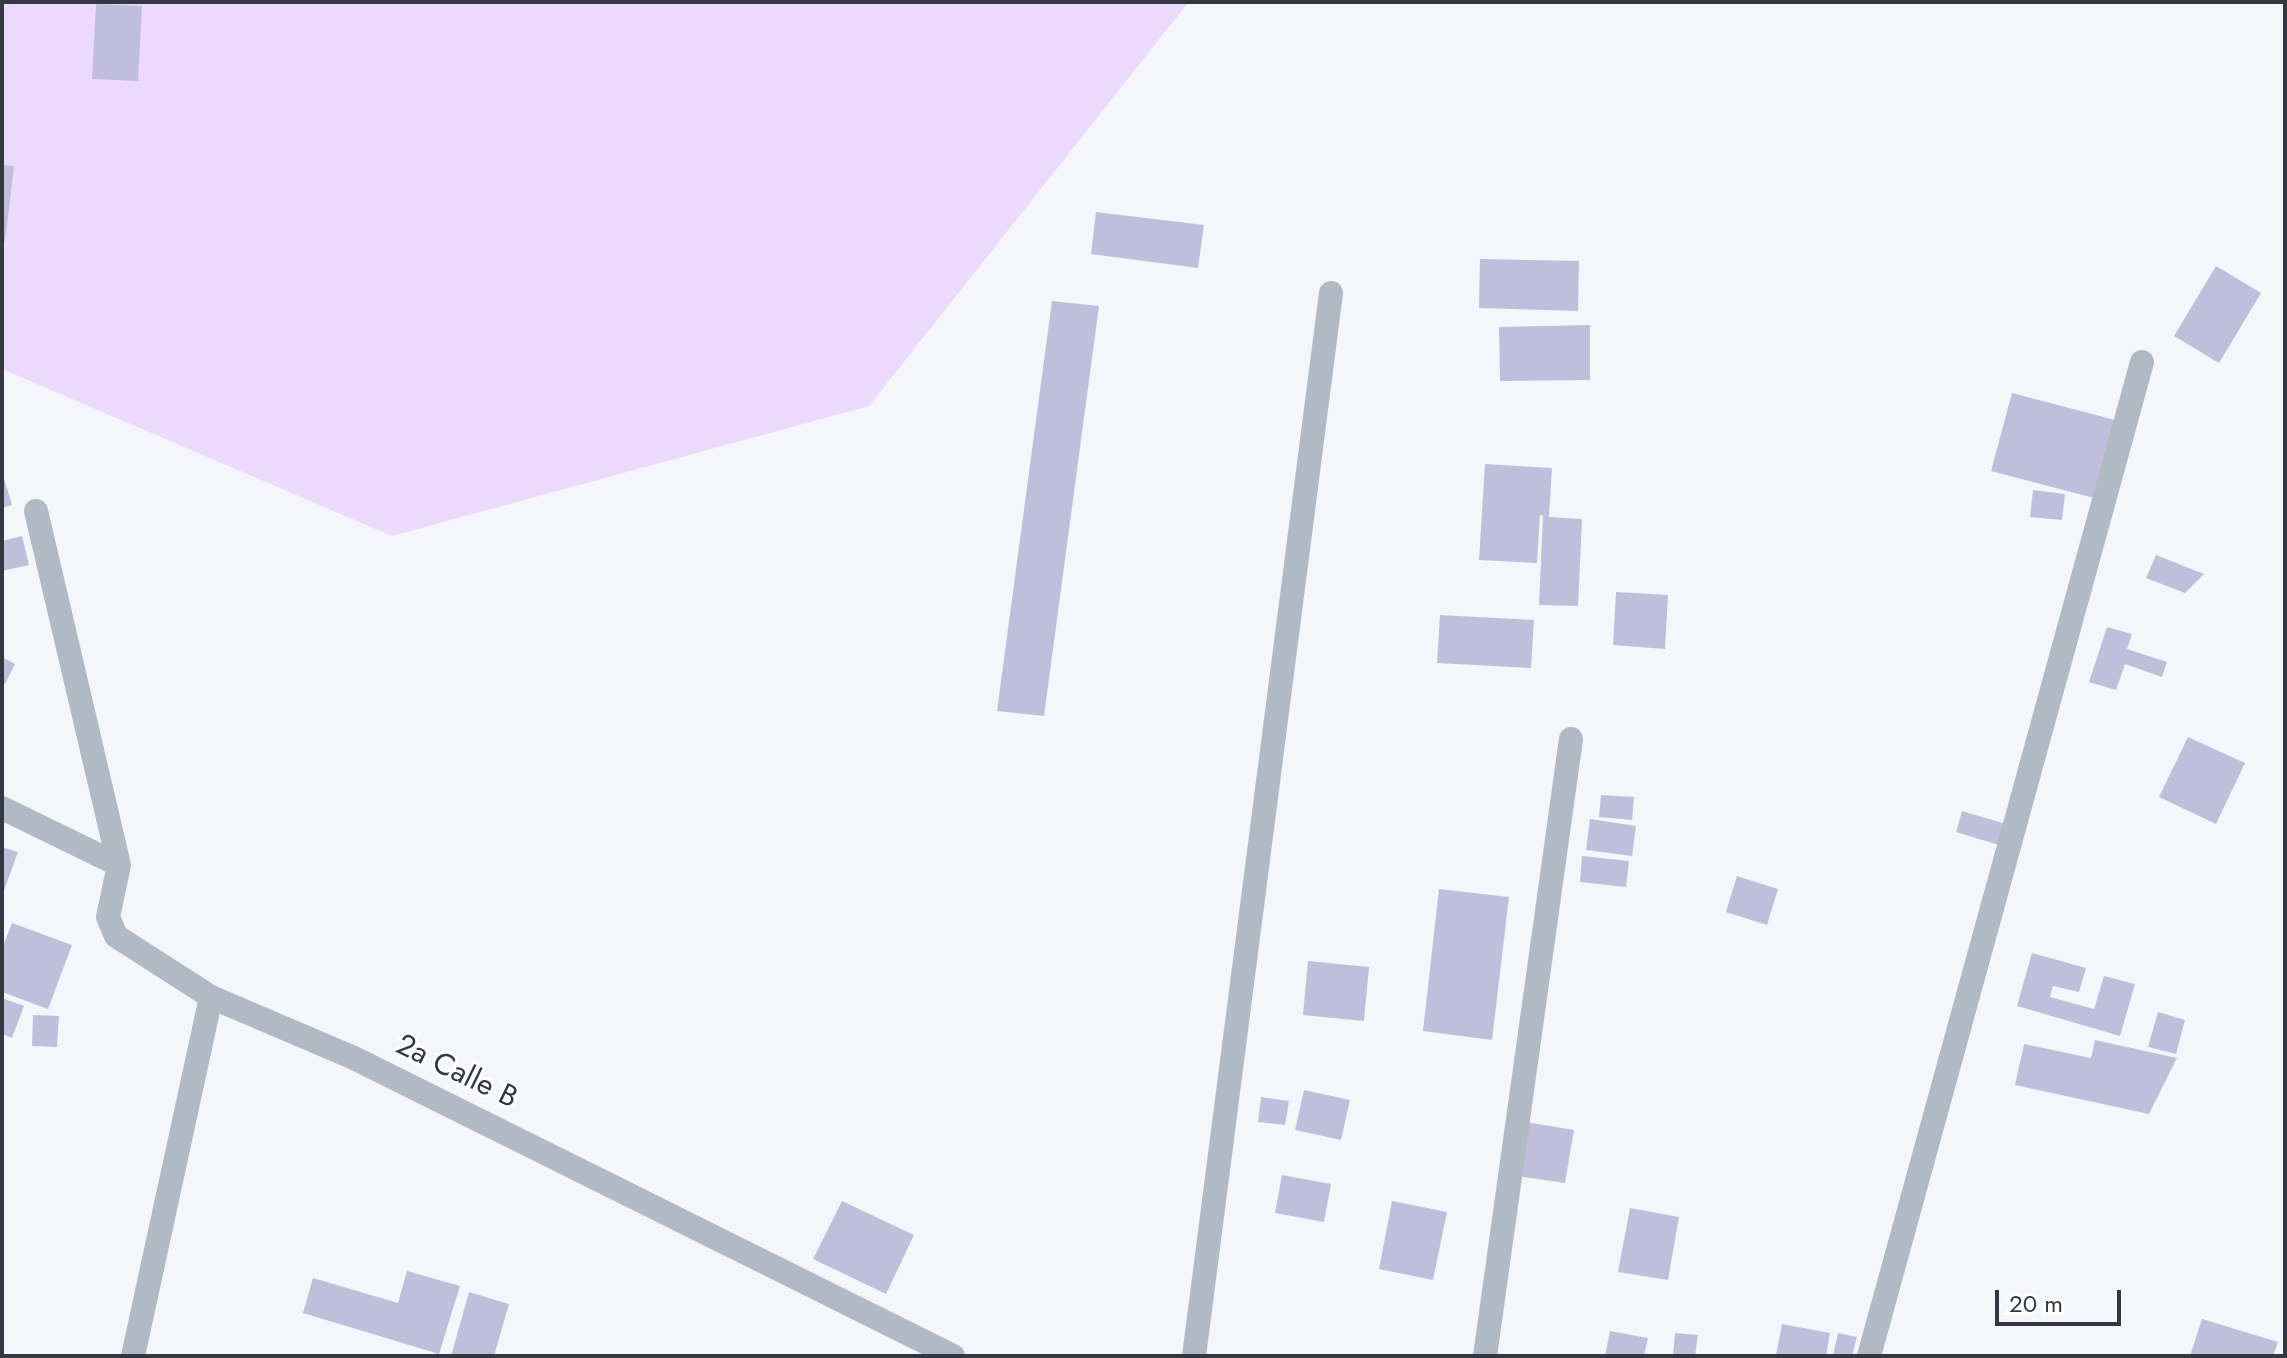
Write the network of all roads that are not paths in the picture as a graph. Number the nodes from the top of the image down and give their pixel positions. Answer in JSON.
{"nodes":[{"id":1,"x":1331,"y":293,"type":"dead end"},
{"id":2,"x":2142,"y":362,"type":"dead end"},
{"id":3,"x":36,"y":511,"type":"dead end"},
{"id":4,"x":1571,"y":739,"type":"dead end"},
{"id":5,"x":2,"y":808,"type":"edge"},
{"id":6,"x":119,"y":865,"type":"junction"},
{"id":7,"x":211,"y":997,"type":"junction"},
{"id":8,"x":133,"y":1356,"type":"edge"},
{"id":9,"x":953,"y":1356,"type":"edge"},
{"id":10,"x":1194,"y":1356,"type":"edge"},
{"id":11,"x":1485,"y":1356,"type":"edge"},
{"id":12,"x":1869,"y":1356,"type":"edge"}],
"edges":[{"from":1,"to":10,"type":"street"},
{"from":2,"to":12,"type":"street"},
{"from":3,"to":6,"type":"street"},
{"from":4,"to":11,"type":"street"},
{"from":5,"to":6,"type":"street"},
{"from":6,"to":7,"type":"street","name":"2a Calle B"},
{"from":7,"to":8,"type":"street"},
{"from":7,"to":9,"type":"street","name":"2a Calle B"}]}
